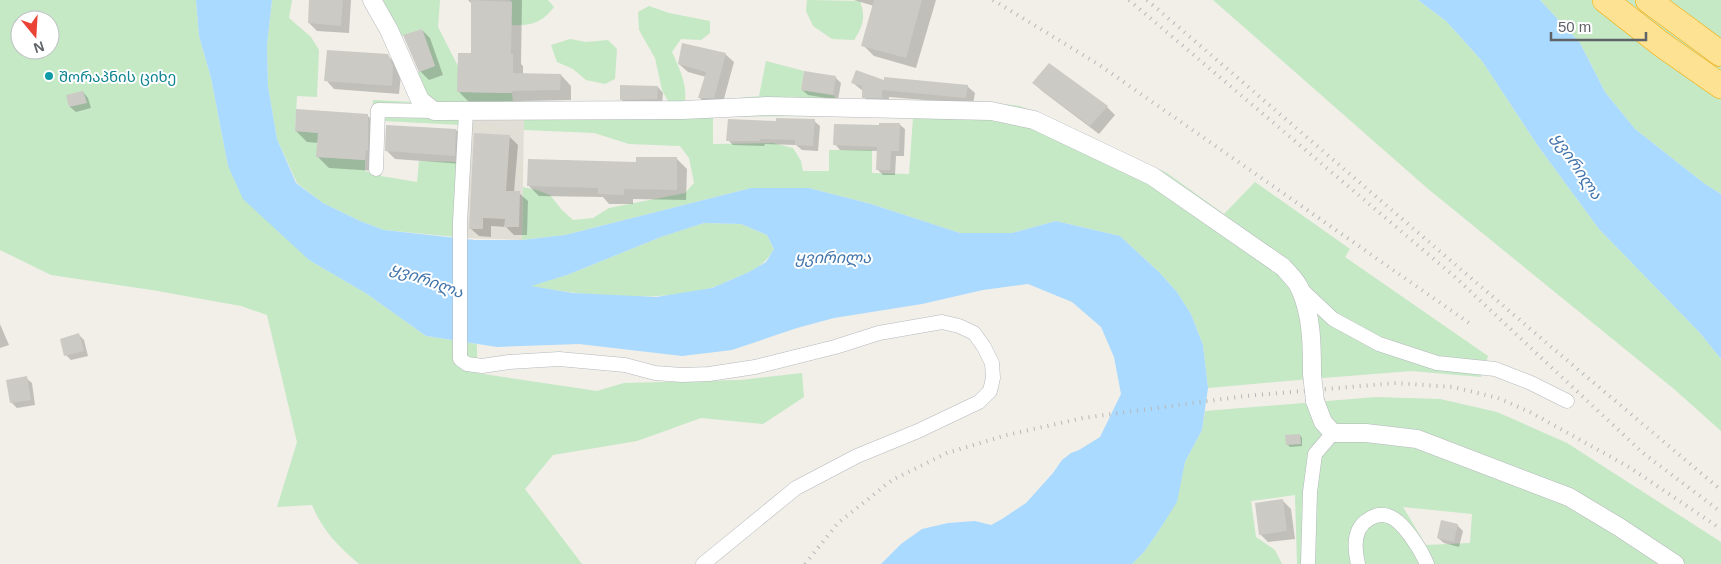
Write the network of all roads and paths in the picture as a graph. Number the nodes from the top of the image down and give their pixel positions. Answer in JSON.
{"nodes":[{"id":1,"x":372,"y":0,"type":"edge"},
{"id":2,"x":1605,"y":0,"type":"edge"},
{"id":3,"x":1648,"y":0,"type":"edge"},
{"id":4,"x":1721,"y":54,"type":"edge"},
{"id":5,"x":1721,"y":86,"type":"edge"},
{"id":6,"x":434,"y":111,"type":"junction"},
{"id":7,"x":466,"y":112,"type":"junction"},
{"id":8,"x":376,"y":169,"type":"dead end"},
{"id":9,"x":1300,"y":288,"type":"junction"},
{"id":10,"x":1567,"y":401,"type":"dead end"},
{"id":11,"x":1333,"y":433,"type":"junction"},
{"id":12,"x":703,"y":564,"type":"edge"},
{"id":13,"x":1308,"y":564,"type":"edge"},
{"id":14,"x":1358,"y":564,"type":"edge"},
{"id":15,"x":1427,"y":564,"type":"edge"},
{"id":16,"x":1675,"y":564,"type":"edge"}],
"edges":[{"from":1,"to":6,"type":"street"},
{"from":2,"to":5,"type":"highway"},
{"from":3,"to":4,"type":"highway"},
{"from":6,"to":7,"type":"street"},
{"from":6,"to":8,"type":"street"},
{"from":7,"to":9,"type":"street"},
{"from":7,"to":12,"type":"street"},
{"from":9,"to":10,"type":"street"},
{"from":9,"to":11,"type":"street","bridge":true},
{"from":11,"to":13,"type":"street"},
{"from":11,"to":16,"type":"street"},
{"from":14,"to":15,"type":"street"}]}
